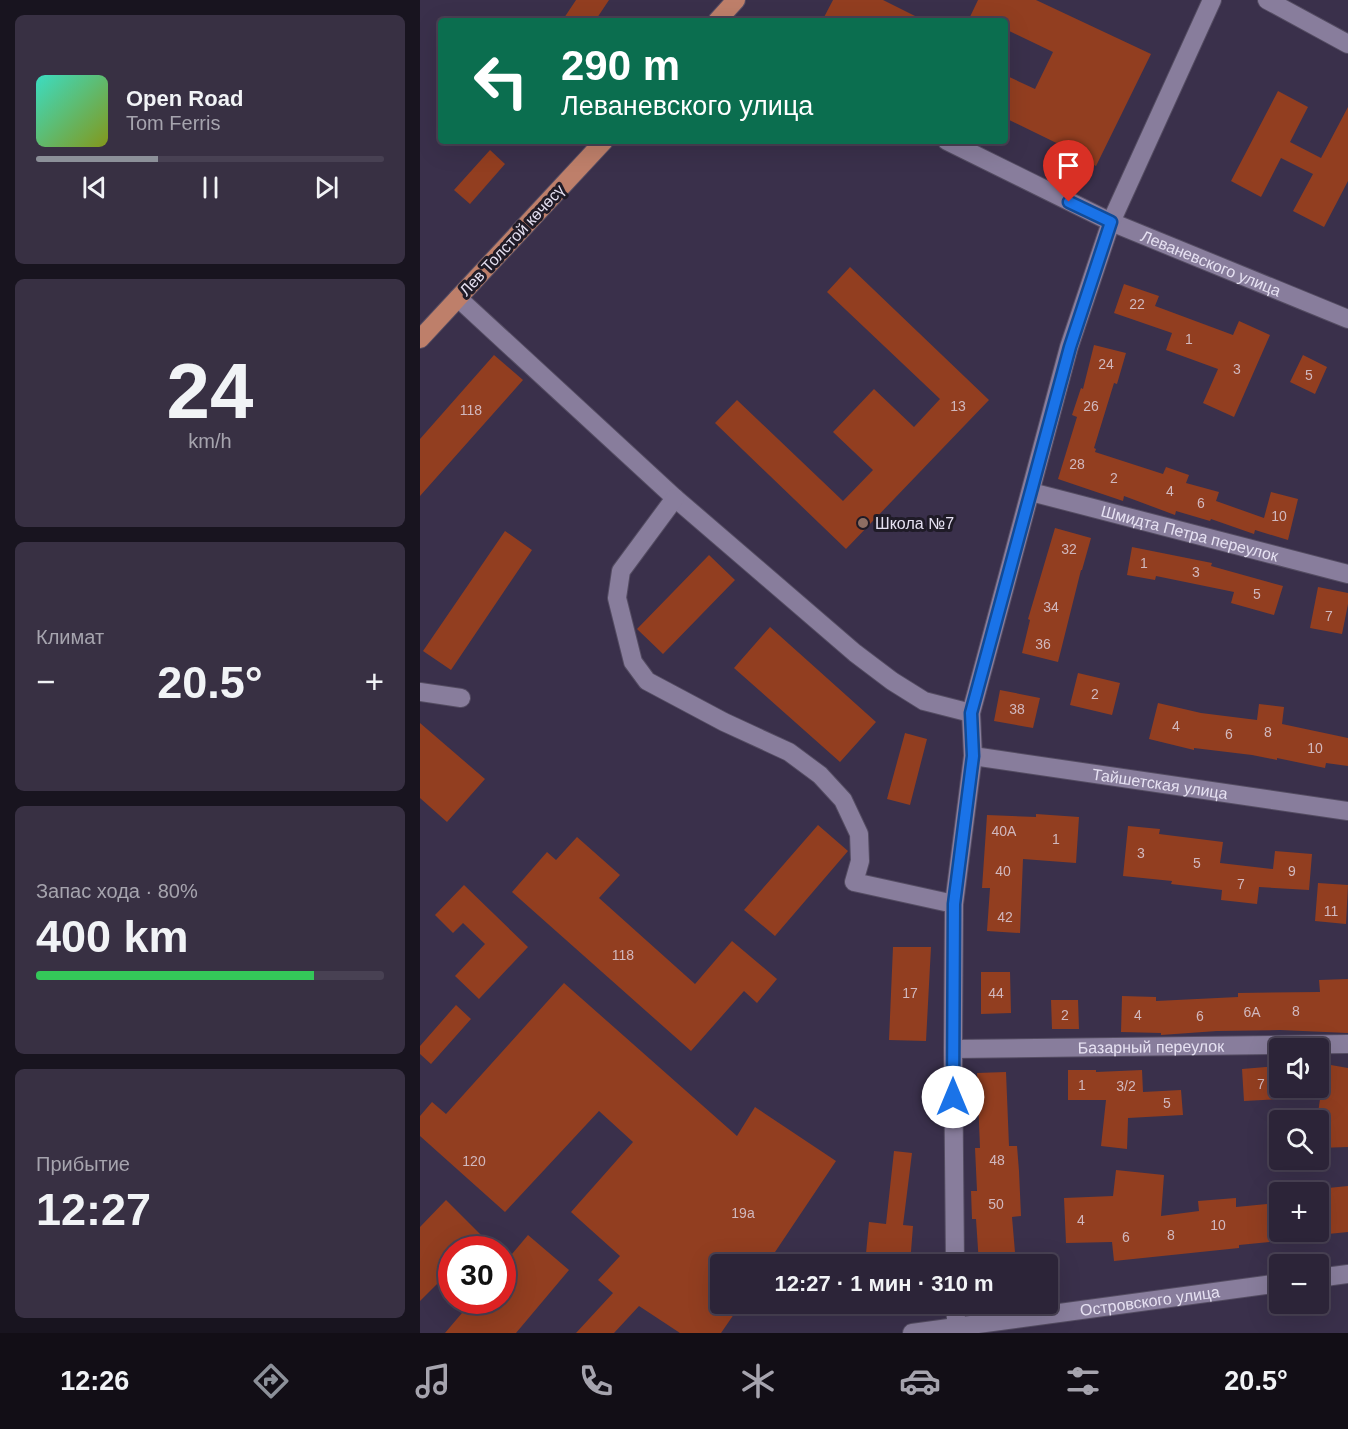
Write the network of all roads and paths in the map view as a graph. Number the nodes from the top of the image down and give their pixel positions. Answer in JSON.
{"nodes":[{"id":1,"x":736,"y":0,"type":"edge"},
{"id":2,"x":1212,"y":0,"type":"edge"},
{"id":3,"x":1267,"y":0,"type":"edge"},
{"id":4,"x":720,"y":18,"type":"edge"},
{"id":5,"x":1348,"y":44,"type":"edge"},
{"id":6,"x":601,"y":144,"type":"edge"},
{"id":7,"x":953,"y":144,"type":"edge"},
{"id":8,"x":1111,"y":222,"type":"junction"},
{"id":9,"x":458,"y":298,"type":"junction"},
{"id":10,"x":1348,"y":319,"type":"edge"},
{"id":11,"x":420,"y":339,"type":"edge"},
{"id":12,"x":1031,"y":492,"type":"junction"},
{"id":13,"x":675,"y":498,"type":"junction"},
{"id":14,"x":1348,"y":574,"type":"edge"},
{"id":15,"x":420,"y":692,"type":"edge"},
{"id":16,"x":460,"y":698,"type":"dead end"},
{"id":17,"x":971,"y":713,"type":"junction"},
{"id":18,"x":973,"y":756,"type":"junction"},
{"id":19,"x":1348,"y":811,"type":"edge"},
{"id":20,"x":954,"y":904,"type":"junction"},
{"id":21,"x":1348,"y":1044,"type":"edge"},
{"id":22,"x":952,"y":1049,"type":"junction"},
{"id":23,"x":955,"y":1254,"type":"edge"},
{"id":24,"x":1348,"y":1274,"type":"edge"},
{"id":25,"x":1329,"y":1277,"type":"edge"},
{"id":26,"x":1269,"y":1285,"type":"edge"},
{"id":27,"x":955,"y":1314,"type":"edge"},
{"id":28,"x":956,"y":1329,"type":"edge"},
{"id":29,"x":912,"y":1333,"type":"edge"}],
"edges":[{"from":1,"to":4,"type":"main road"},
{"from":2,"to":8,"type":"street"},
{"from":3,"to":5,"type":"street"},
{"from":6,"to":9,"type":"main road","name":"Лев Толстой көчөсү"},
{"from":7,"to":8,"type":"street","name":"Леваневского улица"},
{"from":8,"to":10,"type":"street","name":"Леваневского улица"},
{"from":8,"to":12,"type":"street"},
{"from":9,"to":11,"type":"main road","name":"Лев Толстой көчөсү"},
{"from":9,"to":13,"type":"street"},
{"from":12,"to":14,"type":"street","name":"Шмидта Петра переулок"},
{"from":12,"to":17,"type":"street"},
{"from":13,"to":17,"type":"street"},
{"from":13,"to":20,"type":"street"},
{"from":15,"to":16,"type":"street"},
{"from":17,"to":18,"type":"street"},
{"from":18,"to":19,"type":"street","name":"Тайшетская улица"},
{"from":18,"to":20,"type":"street"},
{"from":20,"to":22,"type":"street"},
{"from":21,"to":22,"type":"street","name":"Базарный переулок"},
{"from":22,"to":23,"type":"street"},
{"from":24,"to":25,"type":"street"},
{"from":26,"to":28,"type":"street","name":"Островского улица"},
{"from":27,"to":28,"type":"street"},
{"from":28,"to":29,"type":"street","name":"Островского улица"}]}
